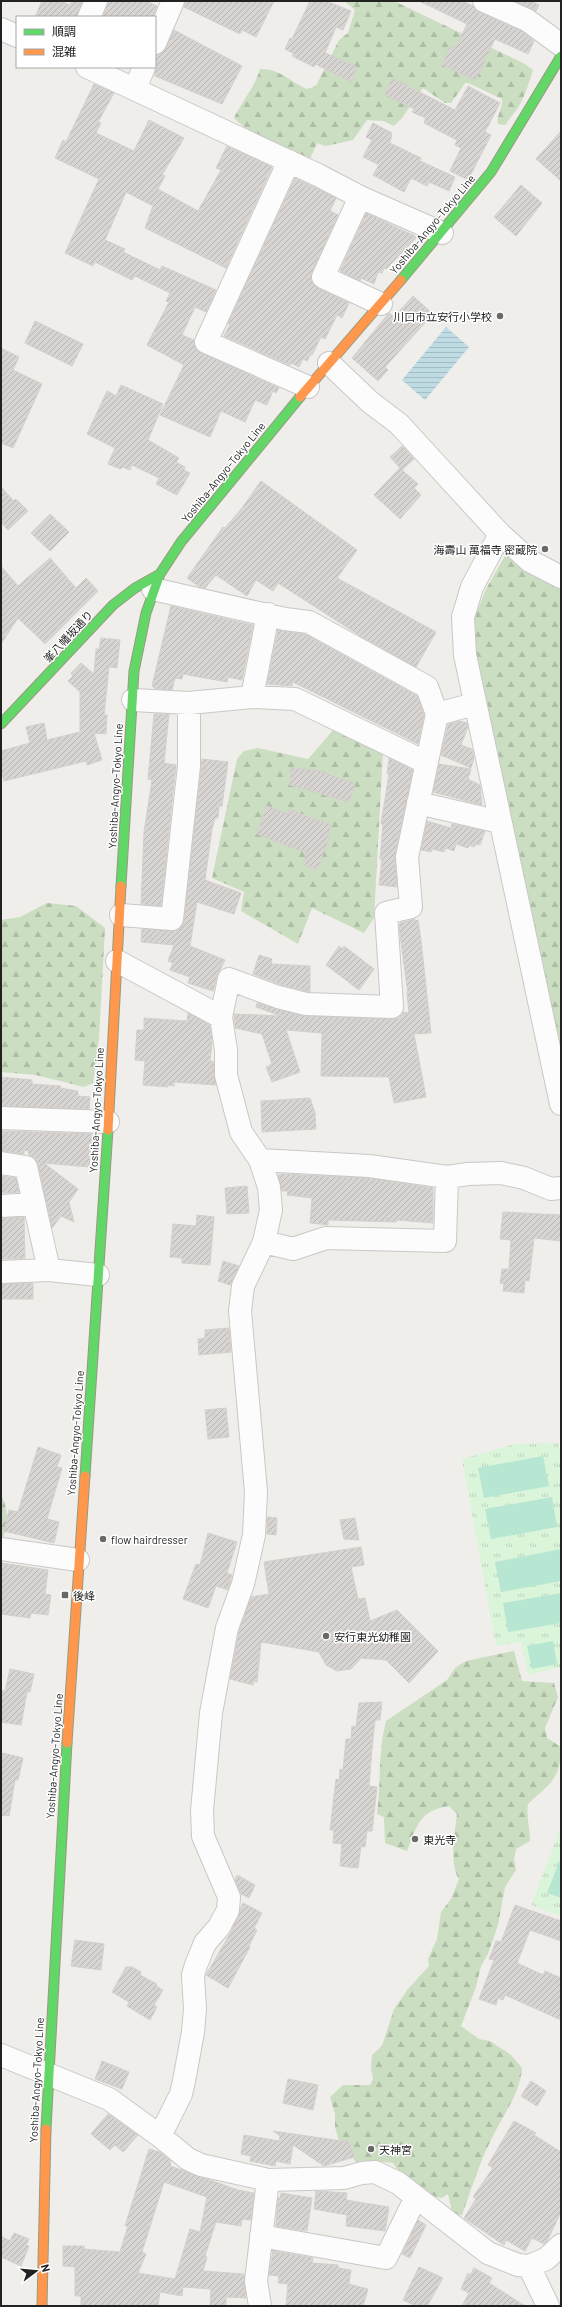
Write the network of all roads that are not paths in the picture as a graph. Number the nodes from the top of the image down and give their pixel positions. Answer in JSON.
{"nodes":[{"id":1,"x":96,"y":1,"type":"edge"},
{"id":2,"x":173,"y":1,"type":"edge"},
{"id":3,"x":484,"y":1,"type":"edge"},
{"id":4,"x":89,"y":16,"type":"edge"},
{"id":5,"x":1,"y":29,"type":"edge"},
{"id":6,"x":16,"y":36,"type":"edge"},
{"id":7,"x":156,"y":41,"type":"edge"},
{"id":8,"x":561,"y":45,"type":"edge"},
{"id":9,"x":561,"y":56,"type":"edge"},
{"id":10,"x":89,"y":68,"type":"edge"},
{"id":11,"x":144,"y":68,"type":"edge"},
{"id":12,"x":135,"y":89,"type":"junction"},
{"id":13,"x":289,"y":161,"type":"junction"},
{"id":14,"x":360,"y":197,"type":"junction"},
{"id":15,"x":442,"y":233,"type":"junction"},
{"id":16,"x":381,"y":304,"type":"junction"},
{"id":17,"x":329,"y":363,"type":"junction"},
{"id":18,"x":308,"y":387,"type":"junction"},
{"id":19,"x":500,"y":534,"type":"junction"},
{"id":20,"x":561,"y":577,"type":"edge"},
{"id":21,"x":157,"y":581,"type":"junction"},
{"id":22,"x":268,"y":614,"type":"junction"},
{"id":23,"x":252,"y":697,"type":"junction"},
{"id":24,"x":133,"y":700,"type":"junction"},
{"id":25,"x":189,"y":703,"type":"junction"},
{"id":26,"x":475,"y":704,"type":"junction"},
{"id":27,"x":5,"y":714,"type":"edge"},
{"id":28,"x":437,"y":714,"type":"junction"},
{"id":29,"x":427,"y":763,"type":"junction"},
{"id":30,"x":418,"y":803,"type":"junction"},
{"id":31,"x":500,"y":822,"type":"junction"},
{"id":32,"x":121,"y":915,"type":"junction"},
{"id":33,"x":117,"y":962,"type":"junction"},
{"id":34,"x":221,"y":1017,"type":"junction"},
{"id":35,"x":561,"y":1104,"type":"edge"},
{"id":36,"x":1,"y":1118,"type":"edge"},
{"id":37,"x":108,"y":1122,"type":"junction"},
{"id":38,"x":260,"y":1160,"type":"junction"},
{"id":39,"x":1,"y":1163,"type":"edge"},
{"id":40,"x":447,"y":1177,"type":"junction"},
{"id":41,"x":561,"y":1188,"type":"edge"},
{"id":42,"x":34,"y":1204,"type":"junction"},
{"id":43,"x":1,"y":1206,"type":"edge"},
{"id":44,"x":264,"y":1242,"type":"junction"},
{"id":45,"x":49,"y":1270,"type":"junction"},
{"id":46,"x":1,"y":1272,"type":"edge"},
{"id":47,"x":98,"y":1275,"type":"junction"},
{"id":48,"x":1,"y":1549,"type":"edge"},
{"id":49,"x":78,"y":1560,"type":"junction"},
{"id":50,"x":1,"y":2055,"type":"edge"},
{"id":51,"x":49,"y":2074,"type":"junction"},
{"id":52,"x":160,"y":2136,"type":"junction"},
{"id":53,"x":268,"y":2180,"type":"junction"},
{"id":54,"x":416,"y":2197,"type":"junction"},
{"id":55,"x":262,"y":2236,"type":"junction"},
{"id":56,"x":561,"y":2245,"type":"edge"},
{"id":57,"x":529,"y":2266,"type":"junction"},
{"id":58,"x":42,"y":2306,"type":"edge"},
{"id":59,"x":260,"y":2306,"type":"edge"},
{"id":60,"x":548,"y":2306,"type":"edge"}],
"edges":[{"from":1,"to":4,"type":"street"},
{"from":2,"to":7,"type":"street"},
{"from":3,"to":8,"type":"street"},
{"from":5,"to":6,"type":"street"},
{"from":9,"to":15,"type":"main road","name":"Yoshiba-Angyo-Tokyo Line"},
{"from":10,"to":12,"type":"street"},
{"from":11,"to":12,"type":"street"},
{"from":12,"to":13,"type":"street"},
{"from":13,"to":14,"type":"street"},
{"from":13,"to":18,"type":"street"},
{"from":14,"to":15,"type":"street"},
{"from":14,"to":16,"type":"street"},
{"from":15,"to":16,"type":"main road","name":"Yoshiba-Angyo-Tokyo Line"},
{"from":16,"to":17,"type":"main road","name":"Yoshiba-Angyo-Tokyo Line"},
{"from":17,"to":18,"type":"main road","name":"Yoshiba-Angyo-Tokyo Line"},
{"from":17,"to":19,"type":"street"},
{"from":18,"to":21,"type":"main road","name":"Yoshiba-Angyo-Tokyo Line"},
{"from":19,"to":20,"type":"street"},
{"from":19,"to":26,"type":"street"},
{"from":21,"to":22,"type":"street"},
{"from":21,"to":24,"type":"main road","name":"Yoshiba-Angyo-Tokyo Line"},
{"from":21,"to":27,"type":"main road","name":"峯八幡坂通り"},
{"from":22,"to":23,"type":"street"},
{"from":22,"to":28,"type":"street"},
{"from":23,"to":25,"type":"street"},
{"from":23,"to":29,"type":"street"},
{"from":24,"to":25,"type":"street"},
{"from":24,"to":32,"type":"main road","name":"Yoshiba-Angyo-Tokyo Line"},
{"from":25,"to":32,"type":"street"},
{"from":26,"to":28,"type":"street"},
{"from":26,"to":31,"type":"street"},
{"from":28,"to":29,"type":"street"},
{"from":29,"to":30,"type":"street"},
{"from":30,"to":31,"type":"street"},
{"from":30,"to":34,"type":"street"},
{"from":31,"to":35,"type":"street"},
{"from":32,"to":33,"type":"main road","name":"Yoshiba-Angyo-Tokyo Line"},
{"from":33,"to":34,"type":"street"},
{"from":33,"to":37,"type":"main road","name":"Yoshiba-Angyo-Tokyo Line"},
{"from":34,"to":38,"type":"street"},
{"from":36,"to":37,"type":"street"},
{"from":37,"to":47,"type":"main road","name":"Yoshiba-Angyo-Tokyo Line"},
{"from":38,"to":40,"type":"street"},
{"from":38,"to":44,"type":"street"},
{"from":39,"to":42,"type":"street"},
{"from":40,"to":41,"type":"street"},
{"from":40,"to":44,"type":"street"},
{"from":42,"to":43,"type":"street"},
{"from":42,"to":45,"type":"street"},
{"from":44,"to":52,"type":"street"},
{"from":45,"to":46,"type":"street"},
{"from":45,"to":47,"type":"street"},
{"from":47,"to":49,"type":"main road","name":"Yoshiba-Angyo-Tokyo Line"},
{"from":48,"to":49,"type":"street"},
{"from":49,"to":51,"type":"main road","name":"Yoshiba-Angyo-Tokyo Line"},
{"from":50,"to":51,"type":"street"},
{"from":51,"to":52,"type":"street"},
{"from":51,"to":58,"type":"main road","name":"Yoshiba-Angyo-Tokyo Line"},
{"from":52,"to":53,"type":"street"},
{"from":53,"to":54,"type":"street"},
{"from":53,"to":55,"type":"street"},
{"from":54,"to":55,"type":"street"},
{"from":54,"to":57,"type":"street"},
{"from":55,"to":59,"type":"street"},
{"from":56,"to":57,"type":"street"},
{"from":57,"to":60,"type":"street"}]}
